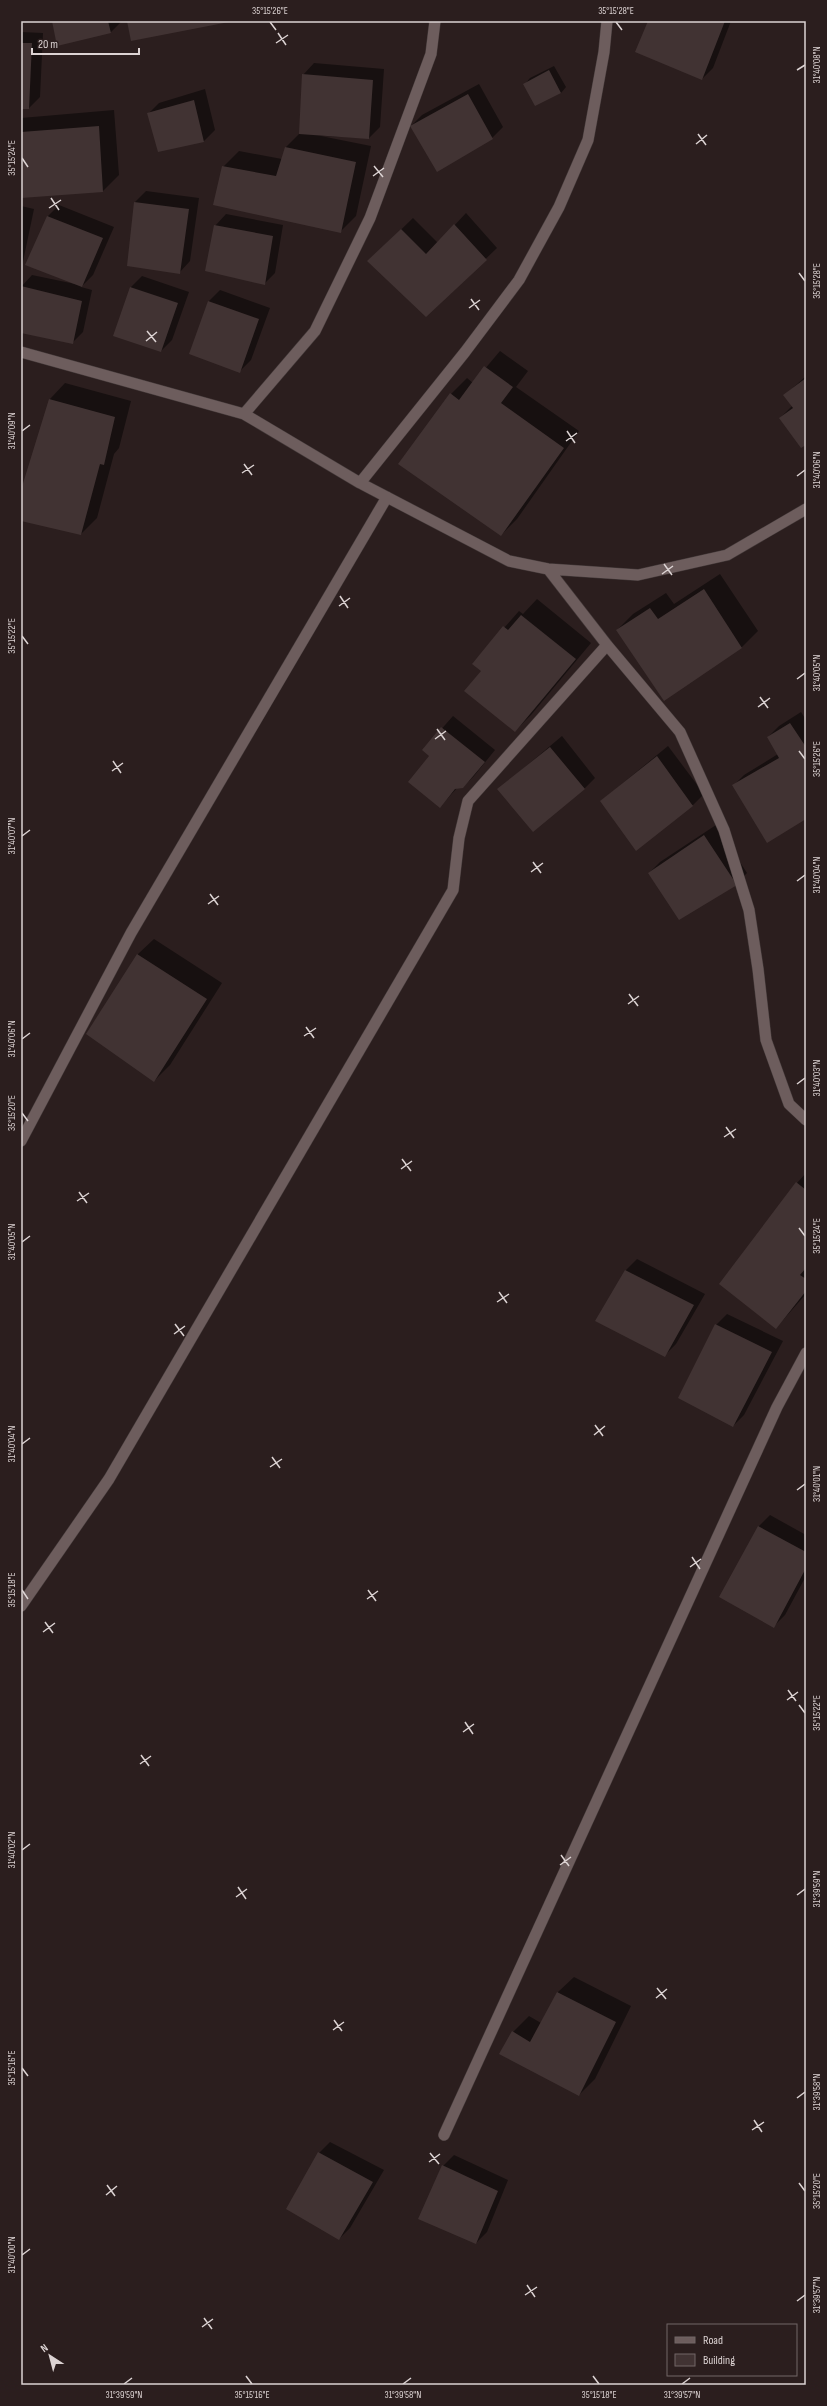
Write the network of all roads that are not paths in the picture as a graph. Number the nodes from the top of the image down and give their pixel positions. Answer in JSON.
{"nodes":[{"id":1,"x":435,"y":21,"type":"edge"},
{"id":2,"x":607,"y":21,"type":"edge"},
{"id":3,"x":21,"y":352,"type":"edge"},
{"id":4,"x":244,"y":414,"type":"junction"},
{"id":5,"x":360,"y":483,"type":"junction"},
{"id":6,"x":387,"y":497,"type":"junction"},
{"id":7,"x":806,"y":509,"type":"edge"},
{"id":8,"x":548,"y":569,"type":"junction"},
{"id":9,"x":607,"y":645,"type":"junction"},
{"id":10,"x":806,"y":1120,"type":"edge"},
{"id":11,"x":21,"y":1141,"type":"edge"},
{"id":12,"x":806,"y":1353,"type":"edge"},
{"id":13,"x":21,"y":1606,"type":"edge"},
{"id":14,"x":444,"y":2135,"type":"dead end"}],
"edges":[{"from":1,"to":4,"type":"street"},
{"from":2,"to":5,"type":"street"},
{"from":3,"to":4,"type":"street"},
{"from":4,"to":5,"type":"street"},
{"from":5,"to":6,"type":"street"},
{"from":6,"to":8,"type":"street"},
{"from":6,"to":11,"type":"street"},
{"from":7,"to":8,"type":"street"},
{"from":8,"to":9,"type":"street"},
{"from":9,"to":10,"type":"street"},
{"from":9,"to":13,"type":"street"},
{"from":12,"to":14,"type":"street"}]}
